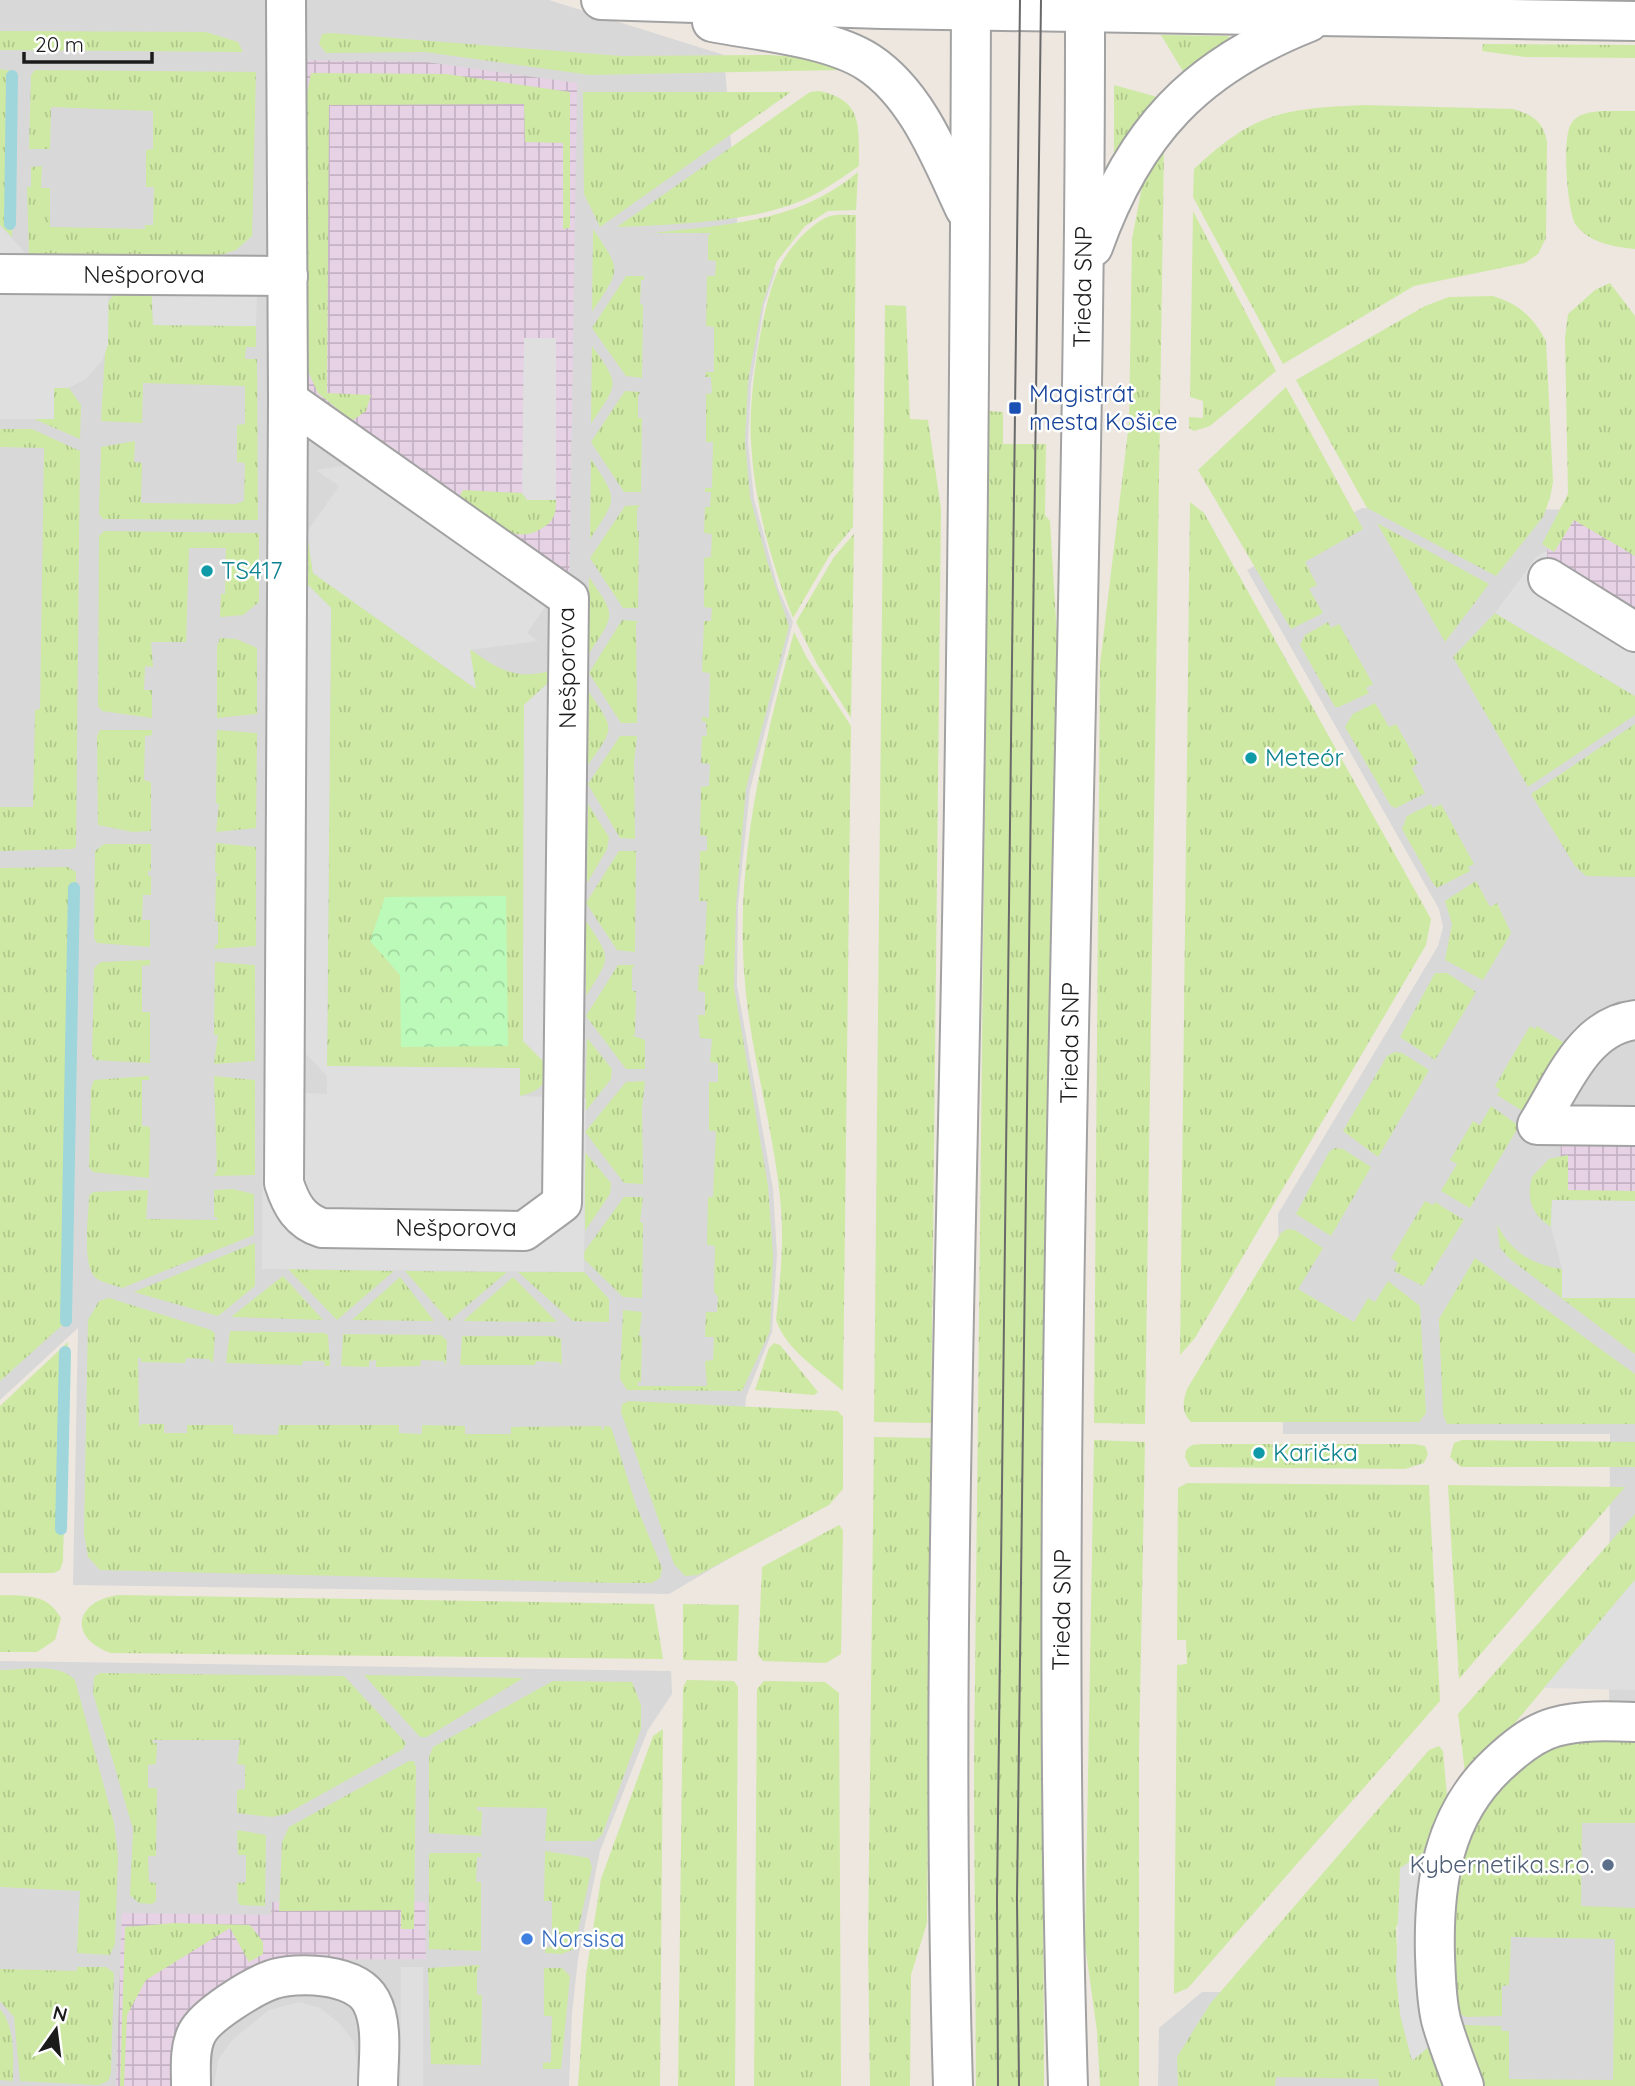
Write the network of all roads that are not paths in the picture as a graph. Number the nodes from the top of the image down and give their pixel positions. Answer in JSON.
{"nodes":[{"id":1,"x":286,"y":0,"type":"edge"},
{"id":2,"x":604,"y":1,"type":"edge"},
{"id":3,"x":971,"y":5,"type":"edge"},
{"id":4,"x":1085,"y":6,"type":"edge"},
{"id":5,"x":1321,"y":18,"type":"junction"},
{"id":6,"x":1635,"y":21,"type":"edge"},
{"id":7,"x":969,"y":217,"type":"junction"},
{"id":8,"x":0,"y":274,"type":"edge"},
{"id":9,"x":1084,"y":275,"type":"junction"},
{"id":10,"x":288,"y":276,"type":"junction"},
{"id":11,"x":288,"y":400,"type":"junction"},
{"id":12,"x":1548,"y":578,"type":"dead end"},
{"id":13,"x":1635,"y":632,"type":"edge"},
{"id":14,"x":1635,"y":1020,"type":"edge"},
{"id":15,"x":1635,"y":1126,"type":"edge"},
{"id":16,"x":1635,"y":1722,"type":"edge"},
{"id":17,"x":191,"y":2086,"type":"edge"},
{"id":18,"x":378,"y":2086,"type":"edge"},
{"id":19,"x":953,"y":2086,"type":"edge"},
{"id":20,"x":1068,"y":2086,"type":"edge"},
{"id":21,"x":1464,"y":2086,"type":"edge"}],
"edges":[{"from":1,"to":10,"type":"street","name":"Nešporova"},
{"from":2,"to":3,"type":"street"},
{"from":2,"to":7,"type":"street"},
{"from":3,"to":4,"type":"street"},
{"from":3,"to":7,"type":"street"},
{"from":4,"to":5,"type":"street"},
{"from":4,"to":9,"type":"street","name":"Trieda SNP"},
{"from":5,"to":6,"type":"street"},
{"from":5,"to":9,"type":"street"},
{"from":7,"to":19,"type":"street"},
{"from":8,"to":10,"type":"street","name":"Nešporova"},
{"from":9,"to":20,"type":"street","name":"Trieda SNP"},
{"from":10,"to":11,"type":"street","name":"Nešporova"},
{"from":11,"to":11,"type":"street","name":"Nešporova"},
{"from":12,"to":13,"type":"street"},
{"from":14,"to":15,"type":"street"},
{"from":16,"to":21,"type":"street"},
{"from":17,"to":18,"type":"street"}]}
